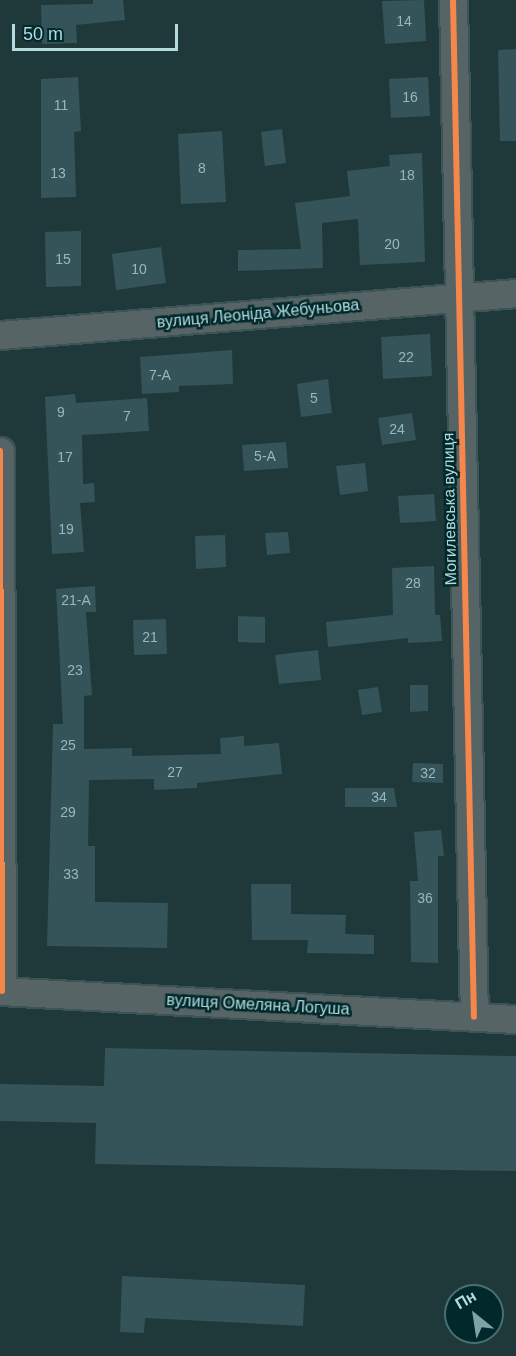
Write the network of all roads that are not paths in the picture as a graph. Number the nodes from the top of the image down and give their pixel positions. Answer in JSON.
{"nodes":[{"id":1,"x":453,"y":0,"type":"edge"},
{"id":2,"x":516,"y":293,"type":"edge"},
{"id":3,"x":460,"y":297,"type":"junction"},
{"id":4,"x":0,"y":335,"type":"edge"},
{"id":5,"x":0,"y":451,"type":"edge"},
{"id":6,"x":1,"y":991,"type":"edge"},
{"id":7,"x":474,"y":1017,"type":"junction"},
{"id":8,"x":516,"y":1019,"type":"edge"}],
"edges":[{"from":1,"to":3,"type":"street","name":"Могилевська вулиця"},
{"from":2,"to":3,"type":"street","name":"вулиця Леоніда Жебуньова"},
{"from":3,"to":4,"type":"street","name":"вулиця Леоніда Жебуньова"},
{"from":3,"to":7,"type":"street","name":"Могилевська вулиця"},
{"from":5,"to":6,"type":"street"},
{"from":6,"to":7,"type":"street","name":"вулиця Омеляна Логуша"},
{"from":7,"to":8,"type":"street","name":"вулиця Омеляна Логуша"}]}
